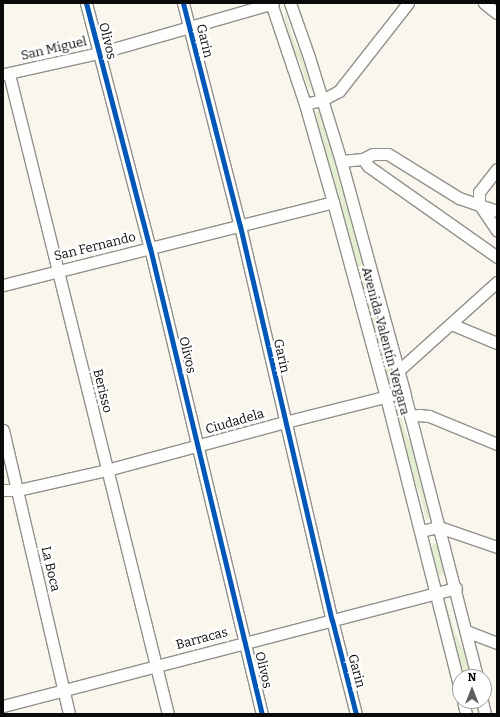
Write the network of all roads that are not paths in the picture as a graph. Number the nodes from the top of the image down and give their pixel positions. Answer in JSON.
{"nodes":[{"id":1,"x":86,"y":3,"type":"edge"},
{"id":2,"x":183,"y":3,"type":"edge"},
{"id":3,"x":272,"y":3,"type":"edge"},
{"id":4,"x":290,"y":3,"type":"edge"},
{"id":5,"x":408,"y":3,"type":"edge"},
{"id":6,"x":484,"y":3,"type":"edge"},
{"id":7,"x":497,"y":13,"type":"edge"},
{"id":8,"x":189,"y":29,"type":"junction"},
{"id":9,"x":99,"y":53,"type":"junction"},
{"id":10,"x":6,"y":74,"type":"edge"},
{"id":11,"x":322,"y":100,"type":"junction"},
{"id":12,"x":305,"y":104,"type":"junction"},
{"id":13,"x":363,"y":160,"type":"junction"},
{"id":14,"x":341,"y":161,"type":"junction"},
{"id":15,"x":497,"y":169,"type":"edge"},
{"id":16,"x":333,"y":202,"type":"junction"},
{"id":17,"x":479,"y":204,"type":"junction"},
{"id":18,"x":497,"y":211,"type":"edge"},
{"id":19,"x":240,"y":226,"type":"junction"},
{"id":20,"x":497,"y":231,"type":"edge"},
{"id":21,"x":150,"y":248,"type":"junction"},
{"id":22,"x":497,"y":258,"type":"edge"},
{"id":23,"x":58,"y":271,"type":"junction"},
{"id":24,"x":497,"y":282,"type":"edge"},
{"id":25,"x":3,"y":285,"type":"edge"},
{"id":26,"x":451,"y":324,"type":"junction"},
{"id":27,"x":497,"y":343,"type":"edge"},
{"id":28,"x":398,"y":371,"type":"junction"},
{"id":29,"x":404,"y":392,"type":"junction"},
{"id":30,"x":386,"y":397,"type":"junction"},
{"id":31,"x":410,"y":416,"type":"junction"},
{"id":32,"x":285,"y":422,"type":"junction"},
{"id":33,"x":3,"y":430,"type":"edge"},
{"id":34,"x":497,"y":444,"type":"edge"},
{"id":35,"x":198,"y":447,"type":"junction"},
{"id":36,"x":107,"y":470,"type":"junction"},
{"id":37,"x":3,"y":490,"type":"edge"},
{"id":38,"x":18,"y":490,"type":"junction"},
{"id":39,"x":439,"y":527,"type":"junction"},
{"id":40,"x":420,"y":531,"type":"junction"},
{"id":41,"x":497,"y":547,"type":"edge"},
{"id":42,"x":456,"y":588,"type":"junction"},
{"id":43,"x":437,"y":593,"type":"junction"},
{"id":44,"x":332,"y":620,"type":"junction"},
{"id":45,"x":466,"y":631,"type":"junction"},
{"id":46,"x":246,"y":642,"type":"junction"},
{"id":47,"x":497,"y":643,"type":"edge"},
{"id":48,"x":156,"y":666,"type":"junction"},
{"id":49,"x":455,"y":669,"type":"edge"},
{"id":50,"x":475,"y":669,"type":"edge"},
{"id":51,"x":63,"y":690,"type":"junction"},
{"id":52,"x":3,"y":706,"type":"edge"},
{"id":53,"x":69,"y":714,"type":"edge"},
{"id":54,"x":168,"y":714,"type":"edge"},
{"id":55,"x":262,"y":714,"type":"edge"},
{"id":56,"x":356,"y":714,"type":"edge"}],
"edges":[{"from":1,"to":9,"type":"street","name":"Olivos"},
{"from":2,"to":8,"type":"street","name":"Garin"},
{"from":3,"to":8,"type":"street","name":"San Miguel"},
{"from":3,"to":12,"type":"street","name":"Avenida Valentín Vergara"},
{"from":4,"to":11,"type":"street","name":"Avenida Valentín Vergara"},
{"from":5,"to":11,"type":"street"},
{"from":6,"to":7,"type":"street"},
{"from":8,"to":9,"type":"street","name":"San Miguel"},
{"from":8,"to":19,"type":"street","name":"Garin"},
{"from":9,"to":10,"type":"street","name":"San Miguel"},
{"from":9,"to":21,"type":"street","name":"Olivos"},
{"from":10,"to":23,"type":"street","name":"Berisso"},
{"from":11,"to":12,"type":"street"},
{"from":11,"to":14,"type":"street","name":"Avenida Valentín Vergara"},
{"from":12,"to":16,"type":"street","name":"Avenida Valentín Vergara"},
{"from":13,"to":14,"type":"street"},
{"from":13,"to":17,"type":"street"},
{"from":13,"to":22,"type":"street"},
{"from":14,"to":28,"type":"street","name":"Avenida Valentín Vergara"},
{"from":15,"to":17,"type":"street"},
{"from":16,"to":19,"type":"street","name":"San Fernando"},
{"from":16,"to":30,"type":"street","name":"Avenida Valentín Vergara"},
{"from":17,"to":18,"type":"street"},
{"from":17,"to":20,"type":"street"},
{"from":19,"to":21,"type":"street","name":"San Fernando"},
{"from":19,"to":32,"type":"street","name":"Garin"},
{"from":21,"to":23,"type":"street","name":"San Fernando"},
{"from":21,"to":35,"type":"street","name":"Olivos"},
{"from":23,"to":25,"type":"street","name":"San Fernando"},
{"from":23,"to":36,"type":"street","name":"Berisso"},
{"from":24,"to":26,"type":"street"},
{"from":26,"to":27,"type":"street"},
{"from":26,"to":28,"type":"street"},
{"from":28,"to":29,"type":"street","name":"Avenida Valentín Vergara"},
{"from":29,"to":30,"type":"street","name":"Ciudadela"},
{"from":29,"to":31,"type":"street","name":"Avenida Valentín Vergara"},
{"from":30,"to":32,"type":"street","name":"Ciudadela"},
{"from":30,"to":40,"type":"street","name":"Avenida Valentín Vergara"},
{"from":31,"to":34,"type":"street"},
{"from":31,"to":39,"type":"street","name":"Avenida Valentín Vergara"},
{"from":32,"to":35,"type":"street","name":"Ciudadela"},
{"from":32,"to":44,"type":"street","name":"Garin"},
{"from":33,"to":38,"type":"street","name":"La Boca"},
{"from":35,"to":36,"type":"street","name":"Ciudadela"},
{"from":35,"to":46,"type":"street","name":"Olivos"},
{"from":36,"to":38,"type":"street","name":"Ciudadela"},
{"from":36,"to":48,"type":"street","name":"Berisso"},
{"from":37,"to":38,"type":"street","name":"Ciudadela"},
{"from":38,"to":51,"type":"street","name":"La Boca"},
{"from":39,"to":40,"type":"street"},
{"from":39,"to":41,"type":"street"},
{"from":39,"to":42,"type":"street","name":"Avenida Valentín Vergara"},
{"from":40,"to":43,"type":"street","name":"Avenida Valentín Vergara"},
{"from":42,"to":43,"type":"street","name":"Barracas"},
{"from":42,"to":45,"type":"street","name":"Avenida Valentín Vergara"},
{"from":43,"to":44,"type":"street","name":"Barracas"},
{"from":43,"to":49,"type":"street","name":"Avenida Valentín Vergara"},
{"from":44,"to":46,"type":"street","name":"Barracas"},
{"from":44,"to":56,"type":"street","name":"Garin"},
{"from":45,"to":47,"type":"street"},
{"from":45,"to":50,"type":"street","name":"Avenida Valentín Vergara"},
{"from":46,"to":48,"type":"street","name":"Barracas"},
{"from":46,"to":55,"type":"street","name":"Olivos"},
{"from":48,"to":51,"type":"street","name":"Barracas"},
{"from":48,"to":54,"type":"street","name":"Berisso"},
{"from":51,"to":52,"type":"street","name":"Barracas"},
{"from":51,"to":53,"type":"street","name":"La Boca"}]}
